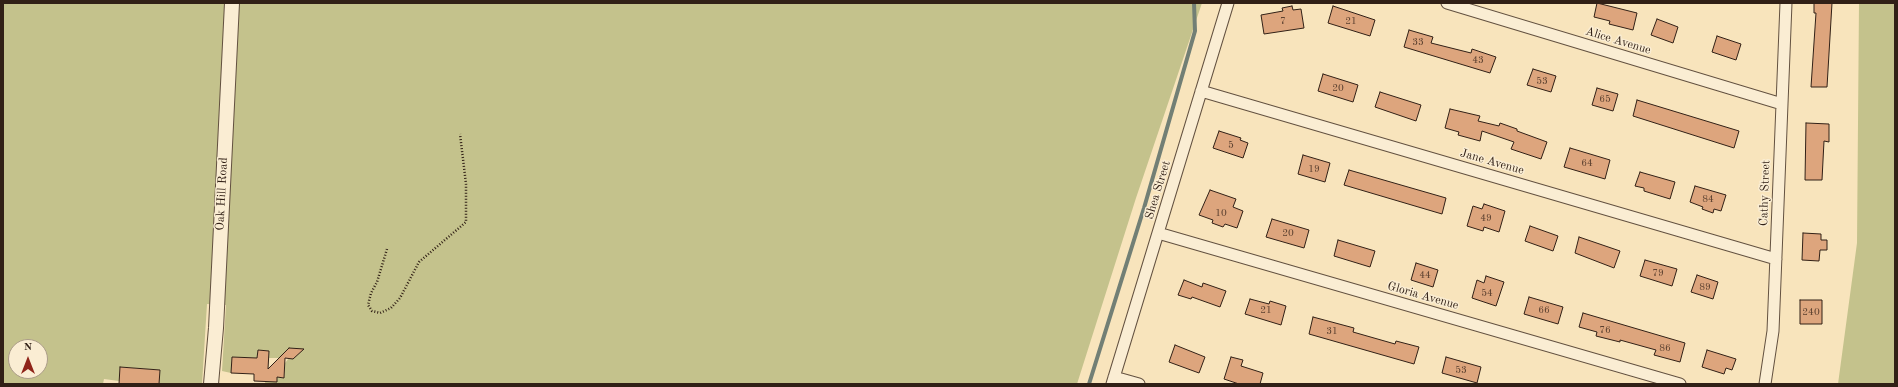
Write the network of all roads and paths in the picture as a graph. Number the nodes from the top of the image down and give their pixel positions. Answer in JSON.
{"nodes":[{"id":1,"x":232,"y":3,"type":"edge"},
{"id":2,"x":1228,"y":3,"type":"edge"},
{"id":3,"x":1447,"y":3,"type":"edge"},
{"id":4,"x":1786,"y":3,"type":"edge"},
{"id":5,"x":1201,"y":91,"type":"junction"},
{"id":6,"x":1782,"y":104,"type":"junction"},
{"id":7,"x":460,"y":134,"type":"dead end"},
{"id":8,"x":1158,"y":233,"type":"junction"},
{"id":9,"x":387,"y":249,"type":"dead end"},
{"id":10,"x":1776,"y":259,"type":"junction"},
{"id":11,"x":1113,"y":380,"type":"edge"},
{"id":12,"x":211,"y":384,"type":"edge"},
{"id":13,"x":1139,"y":384,"type":"edge"},
{"id":14,"x":1680,"y":384,"type":"edge"},
{"id":15,"x":1765,"y":384,"type":"edge"}],
"edges":[{"from":1,"to":12,"type":"street","name":"Oak Hill Road"},
{"from":2,"to":5,"type":"street","name":"Shea Street"},
{"from":3,"to":6,"type":"street","name":"Alice Avenue"},
{"from":4,"to":6,"type":"street","name":"Cathy Street"},
{"from":5,"to":8,"type":"street","name":"Shea Street"},
{"from":5,"to":10,"type":"street","name":"Jane Avenue"},
{"from":6,"to":10,"type":"street","name":"Cathy Street"},
{"from":7,"to":9,"type":"path"},
{"from":8,"to":11,"type":"street","name":"Shea Street"},
{"from":8,"to":14,"type":"street","name":"Gloria Avenue"},
{"from":10,"to":15,"type":"street","name":"Cathy Street"},
{"from":11,"to":13,"type":"street"}]}
